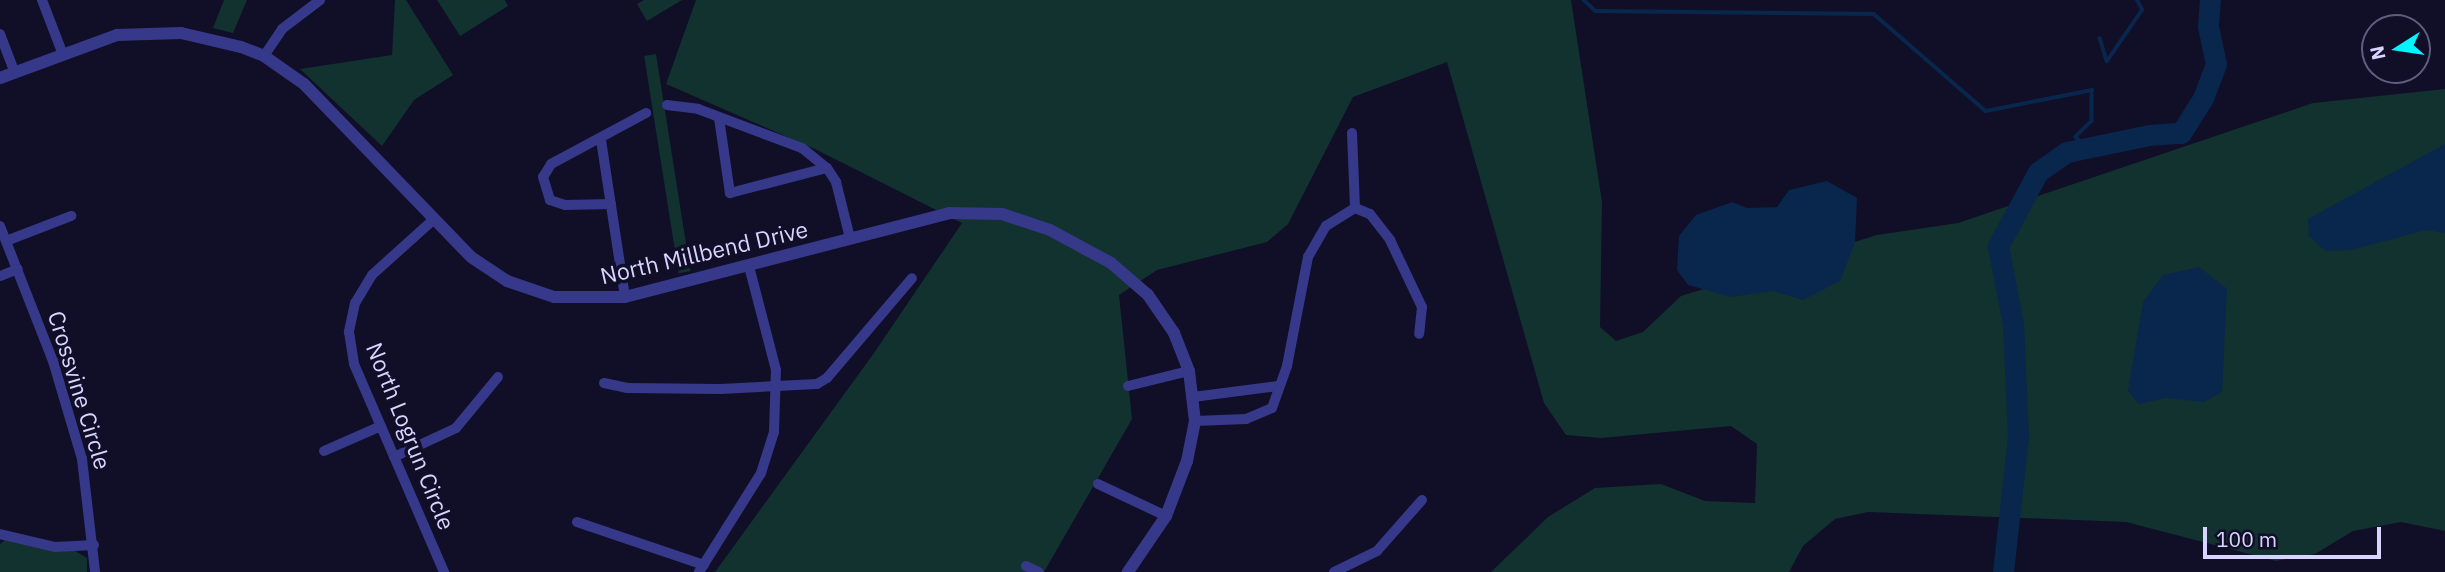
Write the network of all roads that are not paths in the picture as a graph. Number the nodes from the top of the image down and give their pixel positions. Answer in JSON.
{"nodes":[{"id":1,"x":42,"y":0,"type":"edge"},
{"id":2,"x":316,"y":3,"type":"edge"},
{"id":3,"x":319,"y":17,"type":"dead end"},
{"id":4,"x":0,"y":34,"type":"edge"},
{"id":5,"x":62,"y":52,"type":"junction"},
{"id":6,"x":264,"y":56,"type":"junction"},
{"id":7,"x":15,"y":72,"type":"junction"},
{"id":8,"x":0,"y":78,"type":"edge"},
{"id":9,"x":667,"y":105,"type":"dead end"},
{"id":10,"x":646,"y":113,"type":"dead end"},
{"id":11,"x":719,"y":118,"type":"junction"},
{"id":12,"x":1352,"y":133,"type":"dead end"},
{"id":13,"x":601,"y":140,"type":"junction"},
{"id":14,"x":827,"y":167,"type":"junction"},
{"id":15,"x":611,"y":204,"type":"junction"},
{"id":16,"x":1355,"y":208,"type":"junction"},
{"id":17,"x":71,"y":216,"type":"dead end"},
{"id":18,"x":433,"y":220,"type":"junction"},
{"id":19,"x":0,"y":226,"type":"edge"},
{"id":20,"x":850,"y":238,"type":"junction"},
{"id":21,"x":6,"y":241,"type":"junction"},
{"id":22,"x":750,"y":266,"type":"junction"},
{"id":23,"x":18,"y":270,"type":"junction"},
{"id":24,"x":0,"y":276,"type":"edge"},
{"id":25,"x":912,"y":278,"type":"dead end"},
{"id":26,"x":625,"y":297,"type":"junction"},
{"id":27,"x":1419,"y":334,"type":"dead end"},
{"id":28,"x":1189,"y":371,"type":"junction"},
{"id":29,"x":498,"y":377,"type":"dead end"},
{"id":30,"x":604,"y":383,"type":"dead end"},
{"id":31,"x":1128,"y":386,"type":"dead end"},
{"id":32,"x":1278,"y":386,"type":"junction"},
{"id":33,"x":778,"y":390,"type":"junction"},
{"id":34,"x":1193,"y":397,"type":"junction"},
{"id":35,"x":1195,"y":421,"type":"junction"},
{"id":36,"x":382,"y":426,"type":"junction"},
{"id":37,"x":324,"y":452,"type":"dead end"},
{"id":38,"x":394,"y":457,"type":"junction"},
{"id":39,"x":1098,"y":484,"type":"dead end"},
{"id":40,"x":1422,"y":500,"type":"dead end"},
{"id":41,"x":1166,"y":516,"type":"junction"},
{"id":42,"x":577,"y":522,"type":"dead end"},
{"id":43,"x":0,"y":534,"type":"edge"},
{"id":44,"x":94,"y":545,"type":"junction"},
{"id":45,"x":1026,"y":566,"type":"dead end"},
{"id":46,"x":702,"y":568,"type":"edge"},
{"id":47,"x":95,"y":572,"type":"edge"},
{"id":48,"x":444,"y":572,"type":"edge"},
{"id":49,"x":1039,"y":572,"type":"edge"},
{"id":50,"x":1128,"y":572,"type":"edge"},
{"id":51,"x":1334,"y":572,"type":"edge"}],
"edges":[{"from":1,"to":5,"type":"street"},
{"from":2,"to":3,"type":"street"},
{"from":2,"to":6,"type":"street"},
{"from":4,"to":7,"type":"street"},
{"from":5,"to":6,"type":"street","name":"North Millbend Drive"},
{"from":5,"to":7,"type":"street","name":"North Millbend Drive"},
{"from":6,"to":18,"type":"street","name":"North Millbend Drive"},
{"from":7,"to":8,"type":"street","name":"North Millbend Drive"},
{"from":9,"to":11,"type":"street"},
{"from":10,"to":13,"type":"street"},
{"from":11,"to":14,"type":"street"},
{"from":11,"to":14,"type":"street"},
{"from":12,"to":16,"type":"street"},
{"from":13,"to":15,"type":"street"},
{"from":13,"to":15,"type":"street"},
{"from":14,"to":20,"type":"street"},
{"from":15,"to":26,"type":"street"},
{"from":16,"to":27,"type":"street"},
{"from":16,"to":32,"type":"street"},
{"from":17,"to":21,"type":"street"},
{"from":18,"to":26,"type":"street","name":"North Millbend Drive"},
{"from":18,"to":36,"type":"street","name":"North Logrun Circle"},
{"from":19,"to":21,"type":"street","name":"Crossvine Circle"},
{"from":20,"to":22,"type":"street","name":"North Millbend Drive"},
{"from":20,"to":28,"type":"street","name":"North Millbend Drive"},
{"from":21,"to":23,"type":"street","name":"Crossvine Circle"},
{"from":22,"to":26,"type":"street","name":"North Millbend Drive"},
{"from":22,"to":33,"type":"street"},
{"from":23,"to":24,"type":"street"},
{"from":23,"to":44,"type":"street","name":"Crossvine Circle"},
{"from":25,"to":33,"type":"street"},
{"from":28,"to":31,"type":"street"},
{"from":28,"to":34,"type":"street","name":"North Millbend Drive"},
{"from":29,"to":38,"type":"street"},
{"from":30,"to":33,"type":"street"},
{"from":32,"to":34,"type":"street"},
{"from":32,"to":35,"type":"street"},
{"from":33,"to":46,"type":"street"},
{"from":34,"to":35,"type":"street","name":"North Millbend Drive"},
{"from":35,"to":41,"type":"street","name":"North Millbend Drive"},
{"from":36,"to":37,"type":"street"},
{"from":36,"to":38,"type":"street","name":"North Logrun Circle"},
{"from":38,"to":48,"type":"street","name":"North Logrun Circle"},
{"from":39,"to":41,"type":"street"},
{"from":40,"to":51,"type":"street"},
{"from":41,"to":50,"type":"street","name":"North Millbend Drive"},
{"from":42,"to":46,"type":"street"},
{"from":43,"to":44,"type":"street"},
{"from":44,"to":47,"type":"street","name":"Crossvine Circle"},
{"from":45,"to":49,"type":"street"}]}
